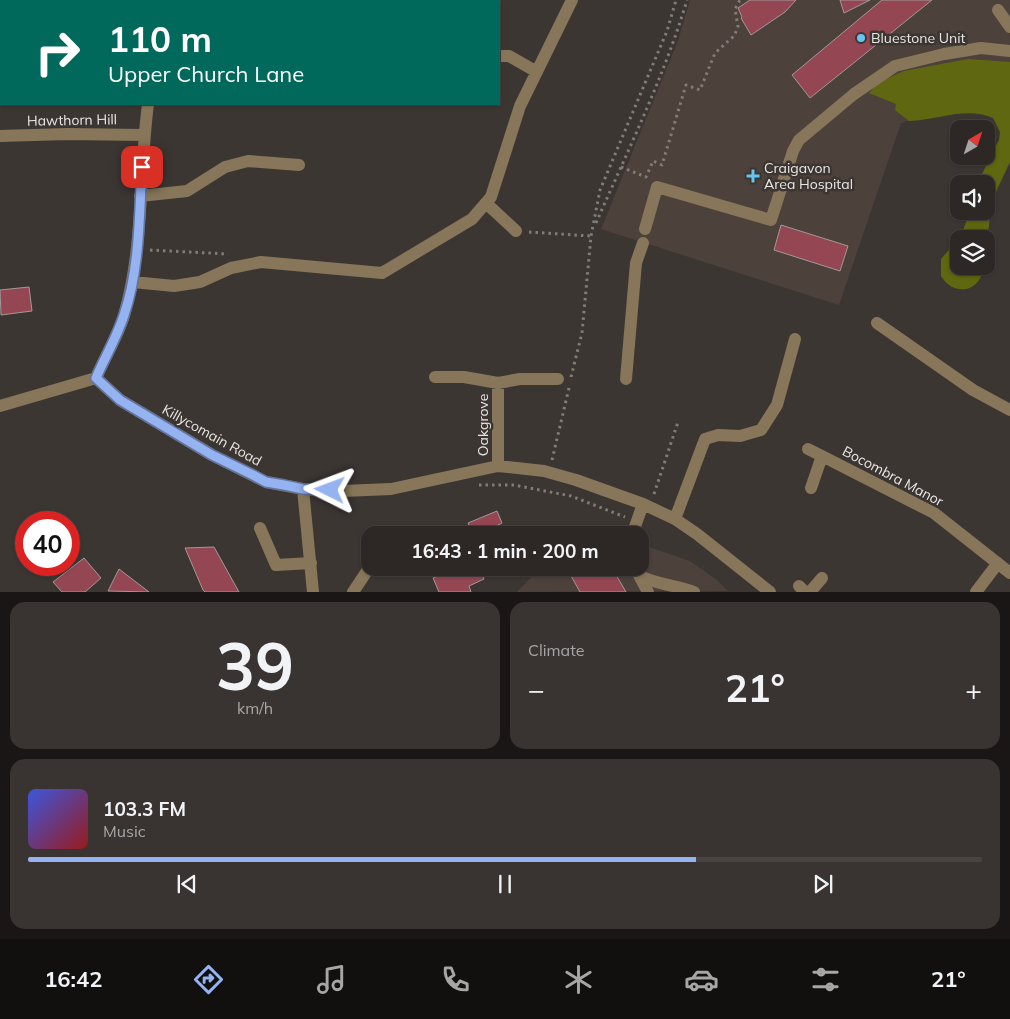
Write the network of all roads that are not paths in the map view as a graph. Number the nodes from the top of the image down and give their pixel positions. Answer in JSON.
{"nodes":[{"id":1,"x":572,"y":0,"type":"edge"},
{"id":2,"x":998,"y":10,"type":"dead end"},
{"id":3,"x":1010,"y":27,"type":"edge"},
{"id":4,"x":1010,"y":51,"type":"edge"},
{"id":5,"x":500,"y":56,"type":"edge"},
{"id":6,"x":537,"y":72,"type":"junction"},
{"id":7,"x":148,"y":105,"type":"edge"},
{"id":8,"x":144,"y":135,"type":"junction"},
{"id":9,"x":0,"y":136,"type":"edge"},
{"id":10,"x":299,"y":165,"type":"dead end"},
{"id":11,"x":140,"y":196,"type":"junction"},
{"id":12,"x":486,"y":203,"type":"junction"},
{"id":13,"x":644,"y":229,"type":"dead end"},
{"id":14,"x":516,"y":231,"type":"road end"},
{"id":15,"x":643,"y":243,"type":"dead end"},
{"id":16,"x":132,"y":282,"type":"junction"},
{"id":17,"x":877,"y":322,"type":"dead end"},
{"id":18,"x":795,"y":339,"type":"dead end"},
{"id":19,"x":435,"y":377,"type":"dead end"},
{"id":20,"x":96,"y":378,"type":"junction"},
{"id":21,"x":558,"y":379,"type":"dead end"},
{"id":22,"x":626,"y":379,"type":"dead end"},
{"id":23,"x":498,"y":383,"type":"junction"},
{"id":24,"x":0,"y":406,"type":"edge"},
{"id":25,"x":1010,"y":410,"type":"edge"},
{"id":26,"x":808,"y":449,"type":"dead end"},
{"id":27,"x":822,"y":456,"type":"junction"},
{"id":28,"x":498,"y":466,"type":"junction"},
{"id":29,"x":811,"y":488,"type":"dead end"},
{"id":30,"x":303,"y":489,"type":"junction"},
{"id":31,"x":646,"y":505,"type":"junction"},
{"id":32,"x":675,"y":519,"type":"junction"},
{"id":33,"x":635,"y":526,"type":"edge"},
{"id":34,"x":260,"y":528,"type":"dead end"},
{"id":35,"x":311,"y":563,"type":"junction"},
{"id":36,"x":998,"y":563,"type":"junction"},
{"id":37,"x":1010,"y":573,"type":"edge"},
{"id":38,"x":363,"y":576,"type":"edge"},
{"id":39,"x":641,"y":576,"type":"edge"},
{"id":40,"x":645,"y":576,"type":"edge"},
{"id":41,"x":822,"y":578,"type":"dead end"},
{"id":42,"x":805,"y":590,"type":"edge"},
{"id":43,"x":313,"y":592,"type":"edge"},
{"id":44,"x":352,"y":592,"type":"edge"},
{"id":45,"x":648,"y":592,"type":"edge"},
{"id":46,"x":694,"y":592,"type":"edge"},
{"id":47,"x":770,"y":592,"type":"edge"},
{"id":48,"x":976,"y":592,"type":"edge"}],
"edges":[{"from":1,"to":6,"type":"street"},
{"from":2,"to":3,"type":"street"},
{"from":4,"to":13,"type":"street"},
{"from":5,"to":6,"type":"street"},
{"from":6,"to":12,"type":"street"},
{"from":7,"to":8,"type":"street"},
{"from":8,"to":9,"type":"street","name":"Hawthorn Hill"},
{"from":8,"to":11,"type":"street"},
{"from":10,"to":11,"type":"street"},
{"from":11,"to":16,"type":"street"},
{"from":12,"to":14,"type":"street"},
{"from":12,"to":16,"type":"street"},
{"from":15,"to":22,"type":"street"},
{"from":16,"to":20,"type":"street"},
{"from":17,"to":25,"type":"street"},
{"from":18,"to":32,"type":"street"},
{"from":19,"to":23,"type":"street","name":"Oakgrove"},
{"from":20,"to":24,"type":"street"},
{"from":20,"to":30,"type":"street","name":"Killycomain Road"},
{"from":21,"to":23,"type":"street","name":"Oakgrove"},
{"from":23,"to":28,"type":"street","name":"Oakgrove"},
{"from":26,"to":27,"type":"street"},
{"from":27,"to":29,"type":"street","name":"Bocombra Manor"},
{"from":27,"to":36,"type":"street","name":"Bocombra Manor"},
{"from":28,"to":30,"type":"street","name":"Killycomain Road"},
{"from":28,"to":31,"type":"street","name":"Killycomain Road"},
{"from":30,"to":35,"type":"street"},
{"from":31,"to":32,"type":"street","name":"Killycomain Road"},
{"from":31,"to":33,"type":"street"},
{"from":32,"to":47,"type":"street","name":"Killycomain Road"},
{"from":34,"to":35,"type":"street"},
{"from":35,"to":43,"type":"street"},
{"from":36,"to":37,"type":"street","name":"Bocombra Manor"},
{"from":36,"to":48,"type":"street"},
{"from":38,"to":44,"type":"street"},
{"from":39,"to":45,"type":"street"},
{"from":40,"to":46,"type":"street"},
{"from":41,"to":42,"type":"street"}]}
